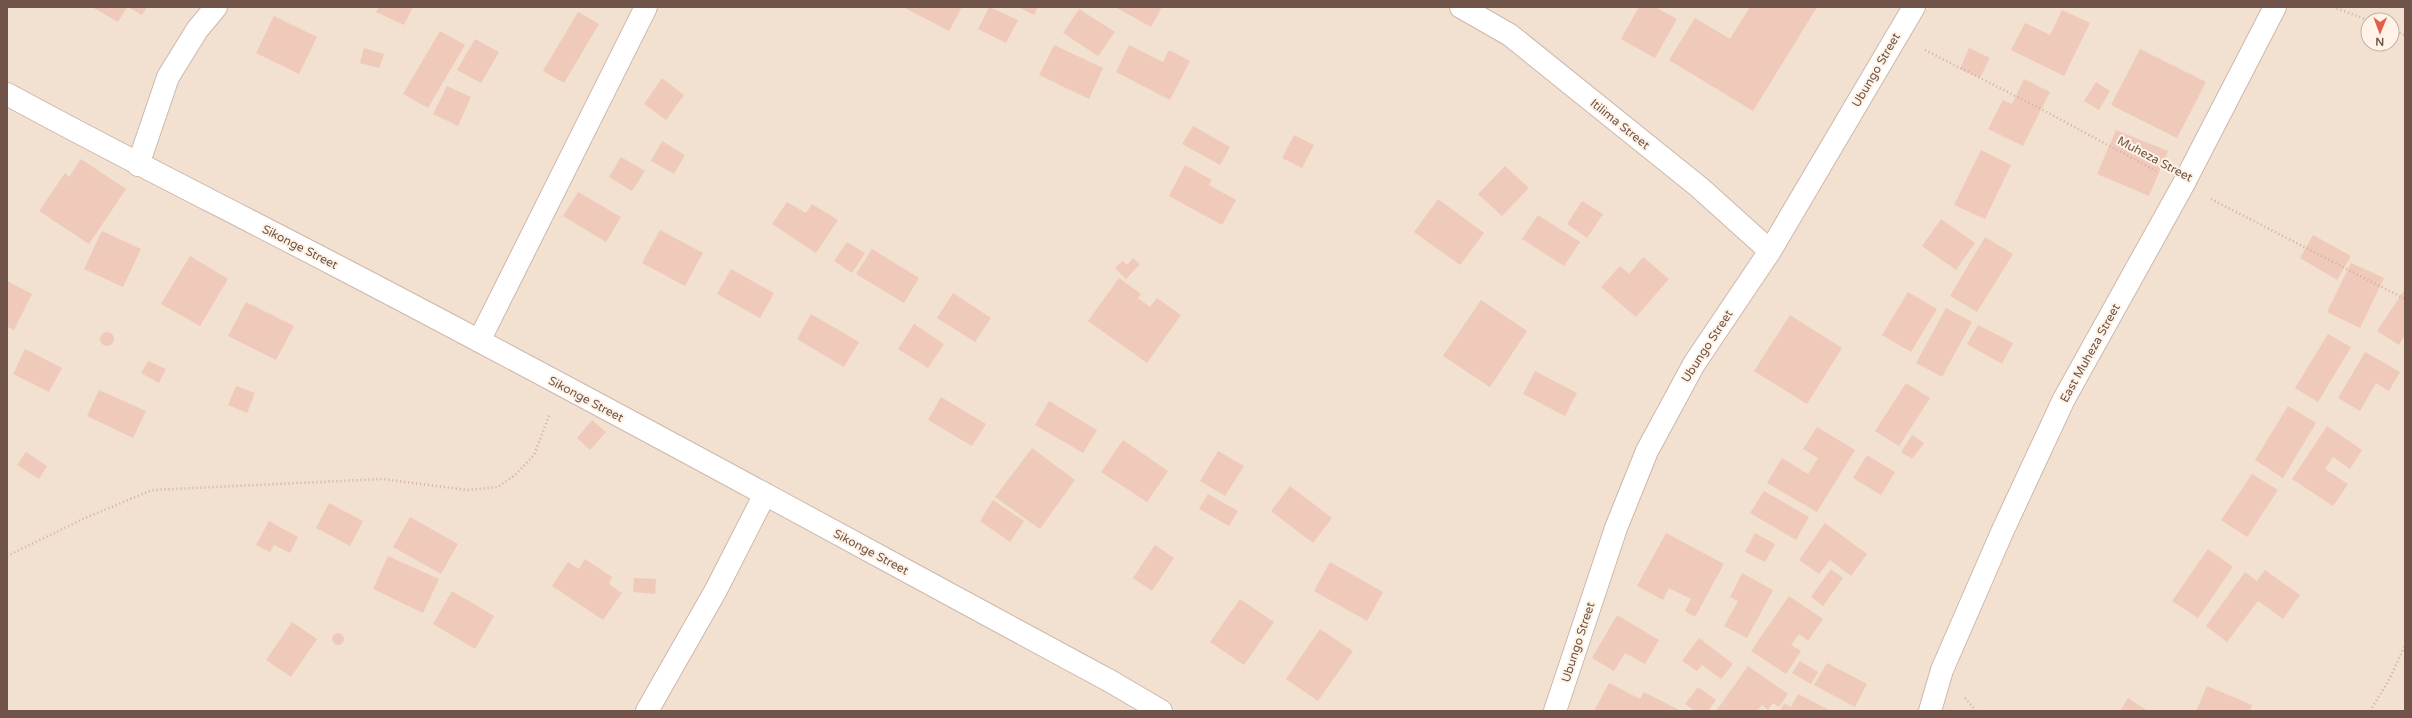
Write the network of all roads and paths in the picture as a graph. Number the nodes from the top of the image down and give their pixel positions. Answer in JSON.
{"nodes":[{"id":1,"x":216,"y":7,"type":"edge"},
{"id":2,"x":646,"y":7,"type":"edge"},
{"id":3,"x":1461,"y":7,"type":"edge"},
{"id":4,"x":1914,"y":7,"type":"edge"},
{"id":5,"x":2274,"y":7,"type":"edge"},
{"id":6,"x":2333,"y":7,"type":"edge"},
{"id":7,"x":2360,"y":17,"type":"edge"},
{"id":8,"x":1896,"y":36,"type":"junction"},
{"id":9,"x":7,"y":94,"type":"edge"},
{"id":10,"x":138,"y":165,"type":"junction"},
{"id":11,"x":2183,"y":185,"type":"junction"},
{"id":12,"x":1770,"y":251,"type":"junction"},
{"id":13,"x":2405,"y":299,"type":"edge"},
{"id":14,"x":479,"y":341,"type":"junction"},
{"id":15,"x":561,"y":385,"type":"junction"},
{"id":16,"x":765,"y":494,"type":"junction"},
{"id":17,"x":7,"y":556,"type":"edge"},
{"id":18,"x":2405,"y":645,"type":"edge"},
{"id":19,"x":647,"y":711,"type":"edge"},
{"id":20,"x":1161,"y":711,"type":"edge"},
{"id":21,"x":1555,"y":711,"type":"edge"},
{"id":22,"x":1930,"y":711,"type":"edge"},
{"id":23,"x":2370,"y":711,"type":"edge"}],
"edges":[{"from":1,"to":10,"type":"street"},
{"from":2,"to":14,"type":"street"},
{"from":3,"to":12,"type":"street","name":"Itilima Street"},
{"from":4,"to":8,"type":"street","name":"Ubungo Street"},
{"from":5,"to":11,"type":"street","name":"East Muheza Street"},
{"from":6,"to":7,"type":"path"},
{"from":8,"to":11,"type":"path","name":"Muheza Street"},
{"from":8,"to":12,"type":"street","name":"Ubungo Street"},
{"from":9,"to":10,"type":"street","name":"Sikonge Street"},
{"from":10,"to":14,"type":"street","name":"Sikonge Street"},
{"from":11,"to":13,"type":"path","name":"Muheza Street"},
{"from":11,"to":22,"type":"street","name":"East Muheza Street"},
{"from":12,"to":21,"type":"street","name":"Ubungo Street"},
{"from":14,"to":15,"type":"street","name":"Sikonge Street"},
{"from":15,"to":16,"type":"street","name":"Sikonge Street"},
{"from":15,"to":17,"type":"path"},
{"from":16,"to":19,"type":"street"},
{"from":16,"to":20,"type":"street","name":"Sikonge Street"},
{"from":18,"to":23,"type":"path"}]}
